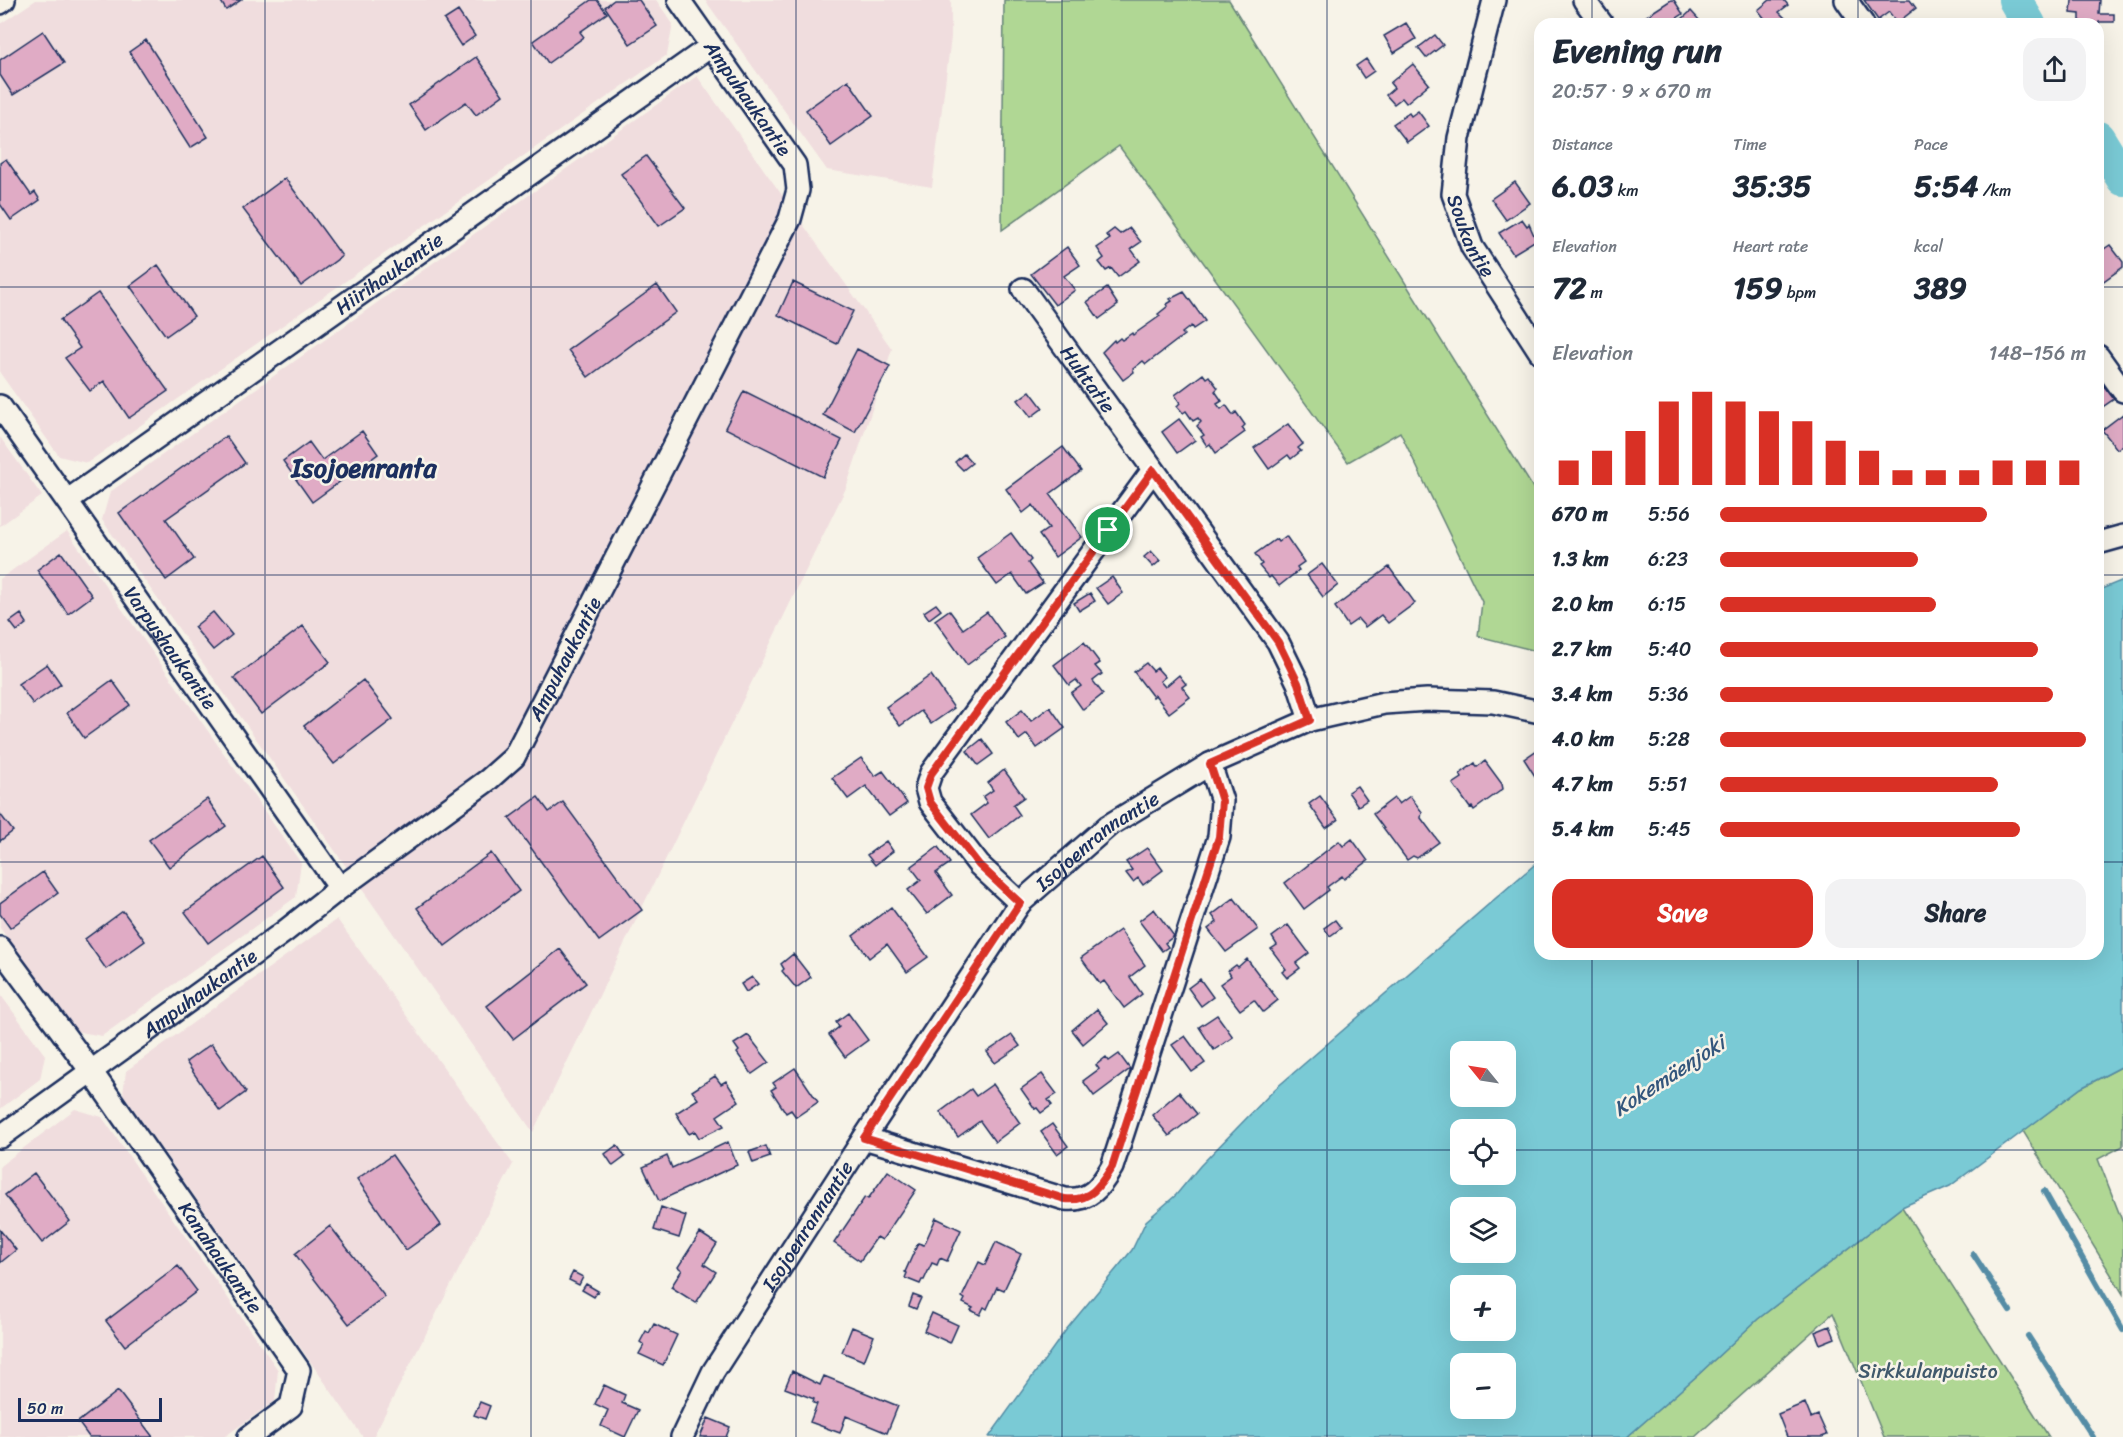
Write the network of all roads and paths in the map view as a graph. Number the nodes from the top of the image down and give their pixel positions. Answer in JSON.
{"nodes":[{"id":1,"x":4,"y":0,"type":"edge"},
{"id":2,"x":679,"y":0,"type":"edge"},
{"id":3,"x":1494,"y":0,"type":"edge"},
{"id":4,"x":1584,"y":0,"type":"edge"},
{"id":5,"x":1846,"y":0,"type":"edge"},
{"id":6,"x":0,"y":3,"type":"edge"},
{"id":7,"x":1598,"y":18,"type":"edge"},
{"id":8,"x":1859,"y":18,"type":"edge"},
{"id":9,"x":711,"y":45,"type":"junction"},
{"id":10,"x":1023,"y":289,"type":"dead end"},
{"id":11,"x":1534,"y":343,"type":"edge"},
{"id":12,"x":2104,"y":364,"type":"edge"},
{"id":13,"x":2123,"y":391,"type":"edge"},
{"id":14,"x":0,"y":406,"type":"edge"},
{"id":15,"x":1153,"y":470,"type":"junction"},
{"id":16,"x":68,"y":500,"type":"junction"},
{"id":17,"x":2123,"y":536,"type":"edge"},
{"id":18,"x":2104,"y":541,"type":"edge"},
{"id":19,"x":1534,"y":711,"type":"edge"},
{"id":20,"x":1310,"y":720,"type":"junction"},
{"id":21,"x":1210,"y":764,"type":"junction"},
{"id":22,"x":340,"y":888,"type":"junction"},
{"id":23,"x":1020,"y":903,"type":"junction"},
{"id":24,"x":0,"y":948,"type":"edge"},
{"id":25,"x":91,"y":1071,"type":"junction"},
{"id":26,"x":0,"y":1137,"type":"edge"},
{"id":27,"x":864,"y":1138,"type":"junction"},
{"id":28,"x":249,"y":1437,"type":"edge"},
{"id":29,"x":682,"y":1437,"type":"edge"}],
"edges":[{"from":1,"to":6,"type":"street"},
{"from":2,"to":9,"type":"street","name":"Ampuhaukantie"},
{"from":3,"to":11,"type":"street","name":"Soukantie"},
{"from":4,"to":7,"type":"street"},
{"from":5,"to":8,"type":"street"},
{"from":9,"to":16,"type":"street","name":"Hiirihaukantie"},
{"from":9,"to":22,"type":"street","name":"Ampuhaukantie"},
{"from":10,"to":15,"type":"street","name":"Huhtatie"},
{"from":12,"to":13,"type":"street"},
{"from":14,"to":16,"type":"street","name":"Varpushaukantie"},
{"from":15,"to":20,"type":"street","name":"Huhtatie"},
{"from":15,"to":23,"type":"street"},
{"from":16,"to":22,"type":"street","name":"Varpushaukantie"},
{"from":17,"to":18,"type":"street"},
{"from":19,"to":20,"type":"street","name":"Isojoenrannantie"},
{"from":20,"to":21,"type":"street","name":"Isojoenrannantie"},
{"from":21,"to":23,"type":"street","name":"Isojoenrannantie"},
{"from":21,"to":27,"type":"street"},
{"from":22,"to":25,"type":"street","name":"Ampuhaukantie"},
{"from":23,"to":27,"type":"street","name":"Isojoenrannantie"},
{"from":24,"to":25,"type":"street","name":"Kanahaukantie"},
{"from":25,"to":26,"type":"street","name":"Ampuhaukantie"},
{"from":25,"to":28,"type":"street","name":"Kanahaukantie"},
{"from":27,"to":29,"type":"street","name":"Isojoenrannantie"}]}
